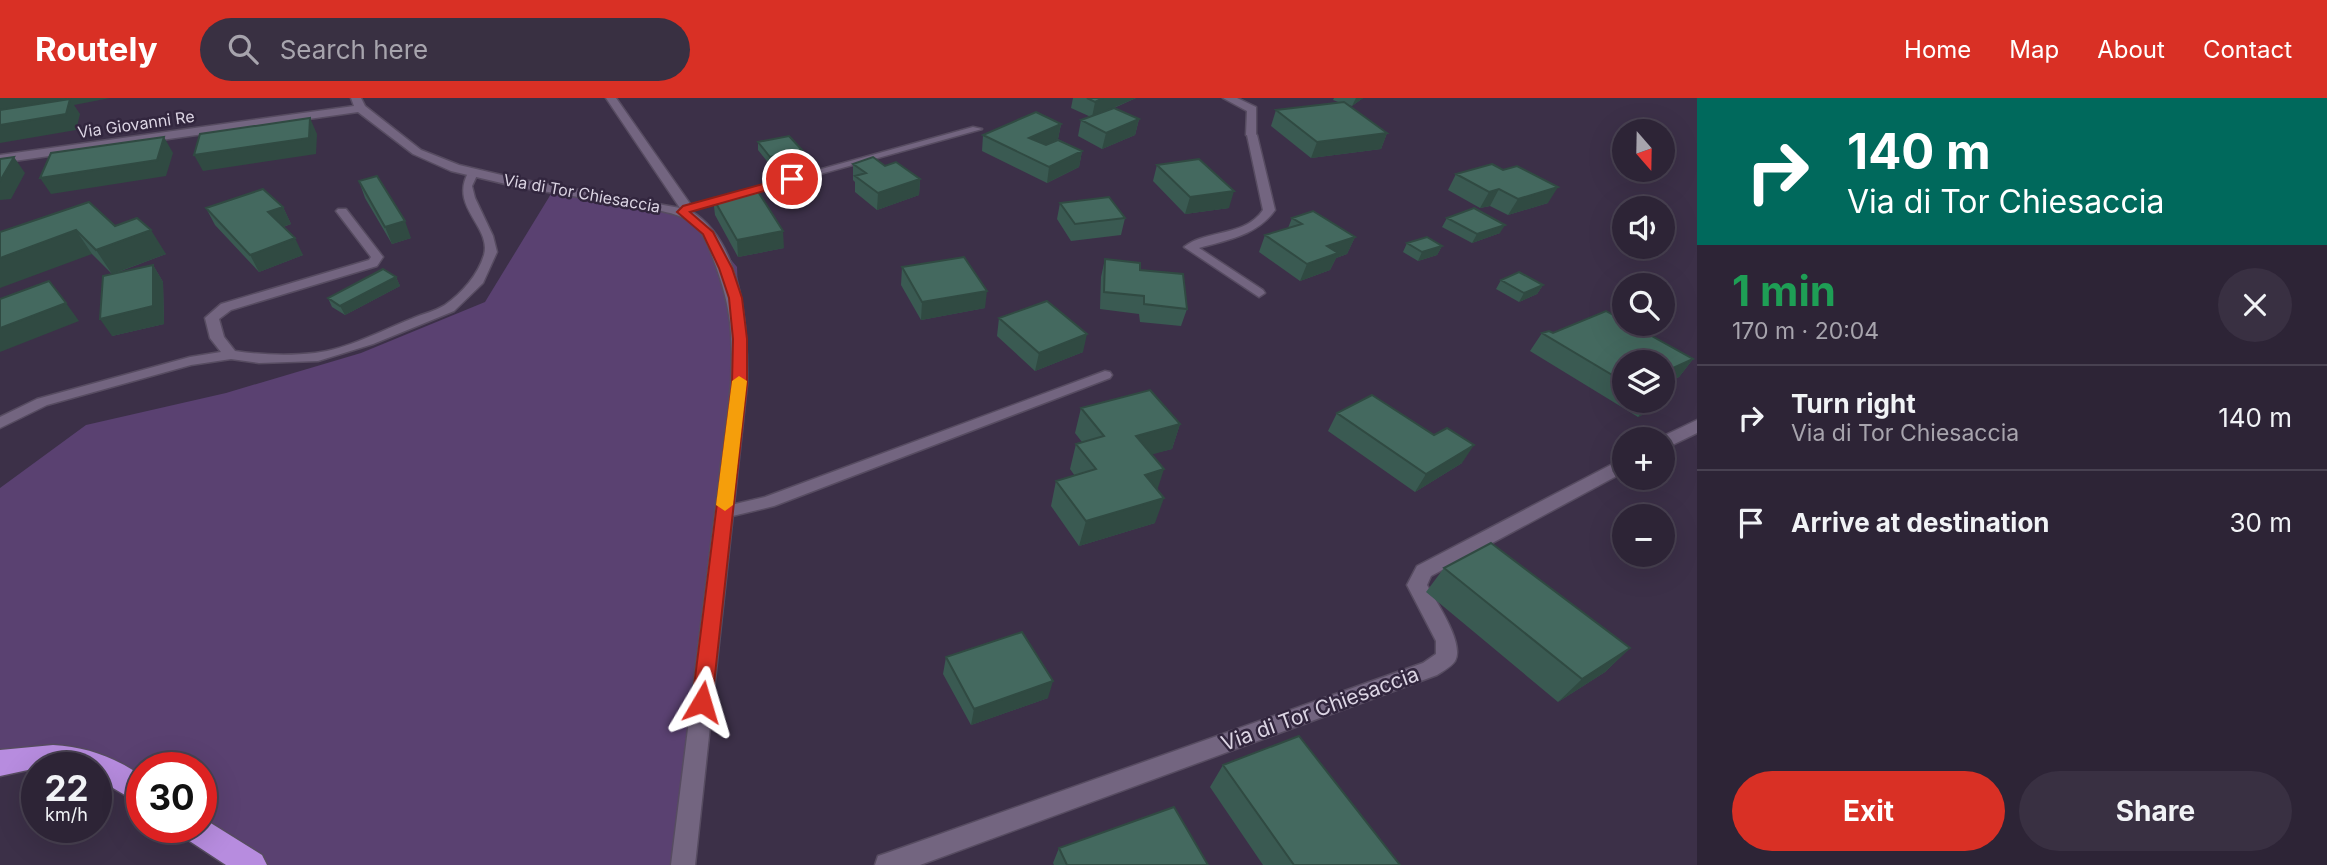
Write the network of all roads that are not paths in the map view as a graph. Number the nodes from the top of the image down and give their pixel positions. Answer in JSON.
{"nodes":[{"id":1,"x":611,"y":98,"type":"edge"},
{"id":2,"x":1228,"y":98,"type":"edge"},
{"id":3,"x":358,"y":103,"type":"edge"},
{"id":4,"x":977,"y":129,"type":"dead end"},
{"id":5,"x":1252,"y":135,"type":"joint"},
{"id":6,"x":0,"y":159,"type":"edge"},
{"id":7,"x":473,"y":173,"type":"junction"},
{"id":8,"x":685,"y":210,"type":"junction"},
{"id":9,"x":342,"y":211,"type":"dead end"},
{"id":10,"x":1259,"y":293,"type":"dead end"},
{"id":11,"x":231,"y":355,"type":"junction"},
{"id":12,"x":1105,"y":375,"type":"dead end"},
{"id":13,"x":0,"y":423,"type":"edge"},
{"id":14,"x":1697,"y":426,"type":"edge"},
{"id":15,"x":1675,"y":437,"type":"edge"},
{"id":16,"x":1612,"y":470,"type":"edge"},
{"id":17,"x":724,"y":512,"type":"junction"},
{"id":18,"x":0,"y":763,"type":"edge"},
{"id":19,"x":126,"y":781,"type":"edge"},
{"id":20,"x":217,"y":842,"type":"edge"},
{"id":21,"x":252,"y":865,"type":"edge"},
{"id":22,"x":683,"y":865,"type":"edge"},
{"id":23,"x":887,"y":865,"type":"edge"}],
"edges":[{"from":1,"to":8,"type":"street"},
{"from":2,"to":5,"type":"street"},
{"from":3,"to":6,"type":"street","name":"Via Giovanni Re"},
{"from":3,"to":7,"type":"street","name":"Via di Tor Chiesaccia"},
{"from":4,"to":8,"type":"lane","name":"Via di Tor Chiesaccia"},
{"from":5,"to":10,"type":"lane"},
{"from":7,"to":8,"type":"street","name":"Via di Tor Chiesaccia"},
{"from":7,"to":11,"type":"lane"},
{"from":8,"to":17,"type":"street","name":"Via di Tor Chiesaccia"},
{"from":9,"to":11,"type":"lane"},
{"from":11,"to":13,"type":"lane"},
{"from":12,"to":17,"type":"lane"},
{"from":14,"to":15,"type":"street"},
{"from":16,"to":23,"type":"street","name":"Via di Tor Chiesaccia"},
{"from":17,"to":22,"type":"street","name":"Via di Tor Chiesaccia"},
{"from":18,"to":19,"type":"highway"},
{"from":20,"to":21,"type":"highway"}]}
